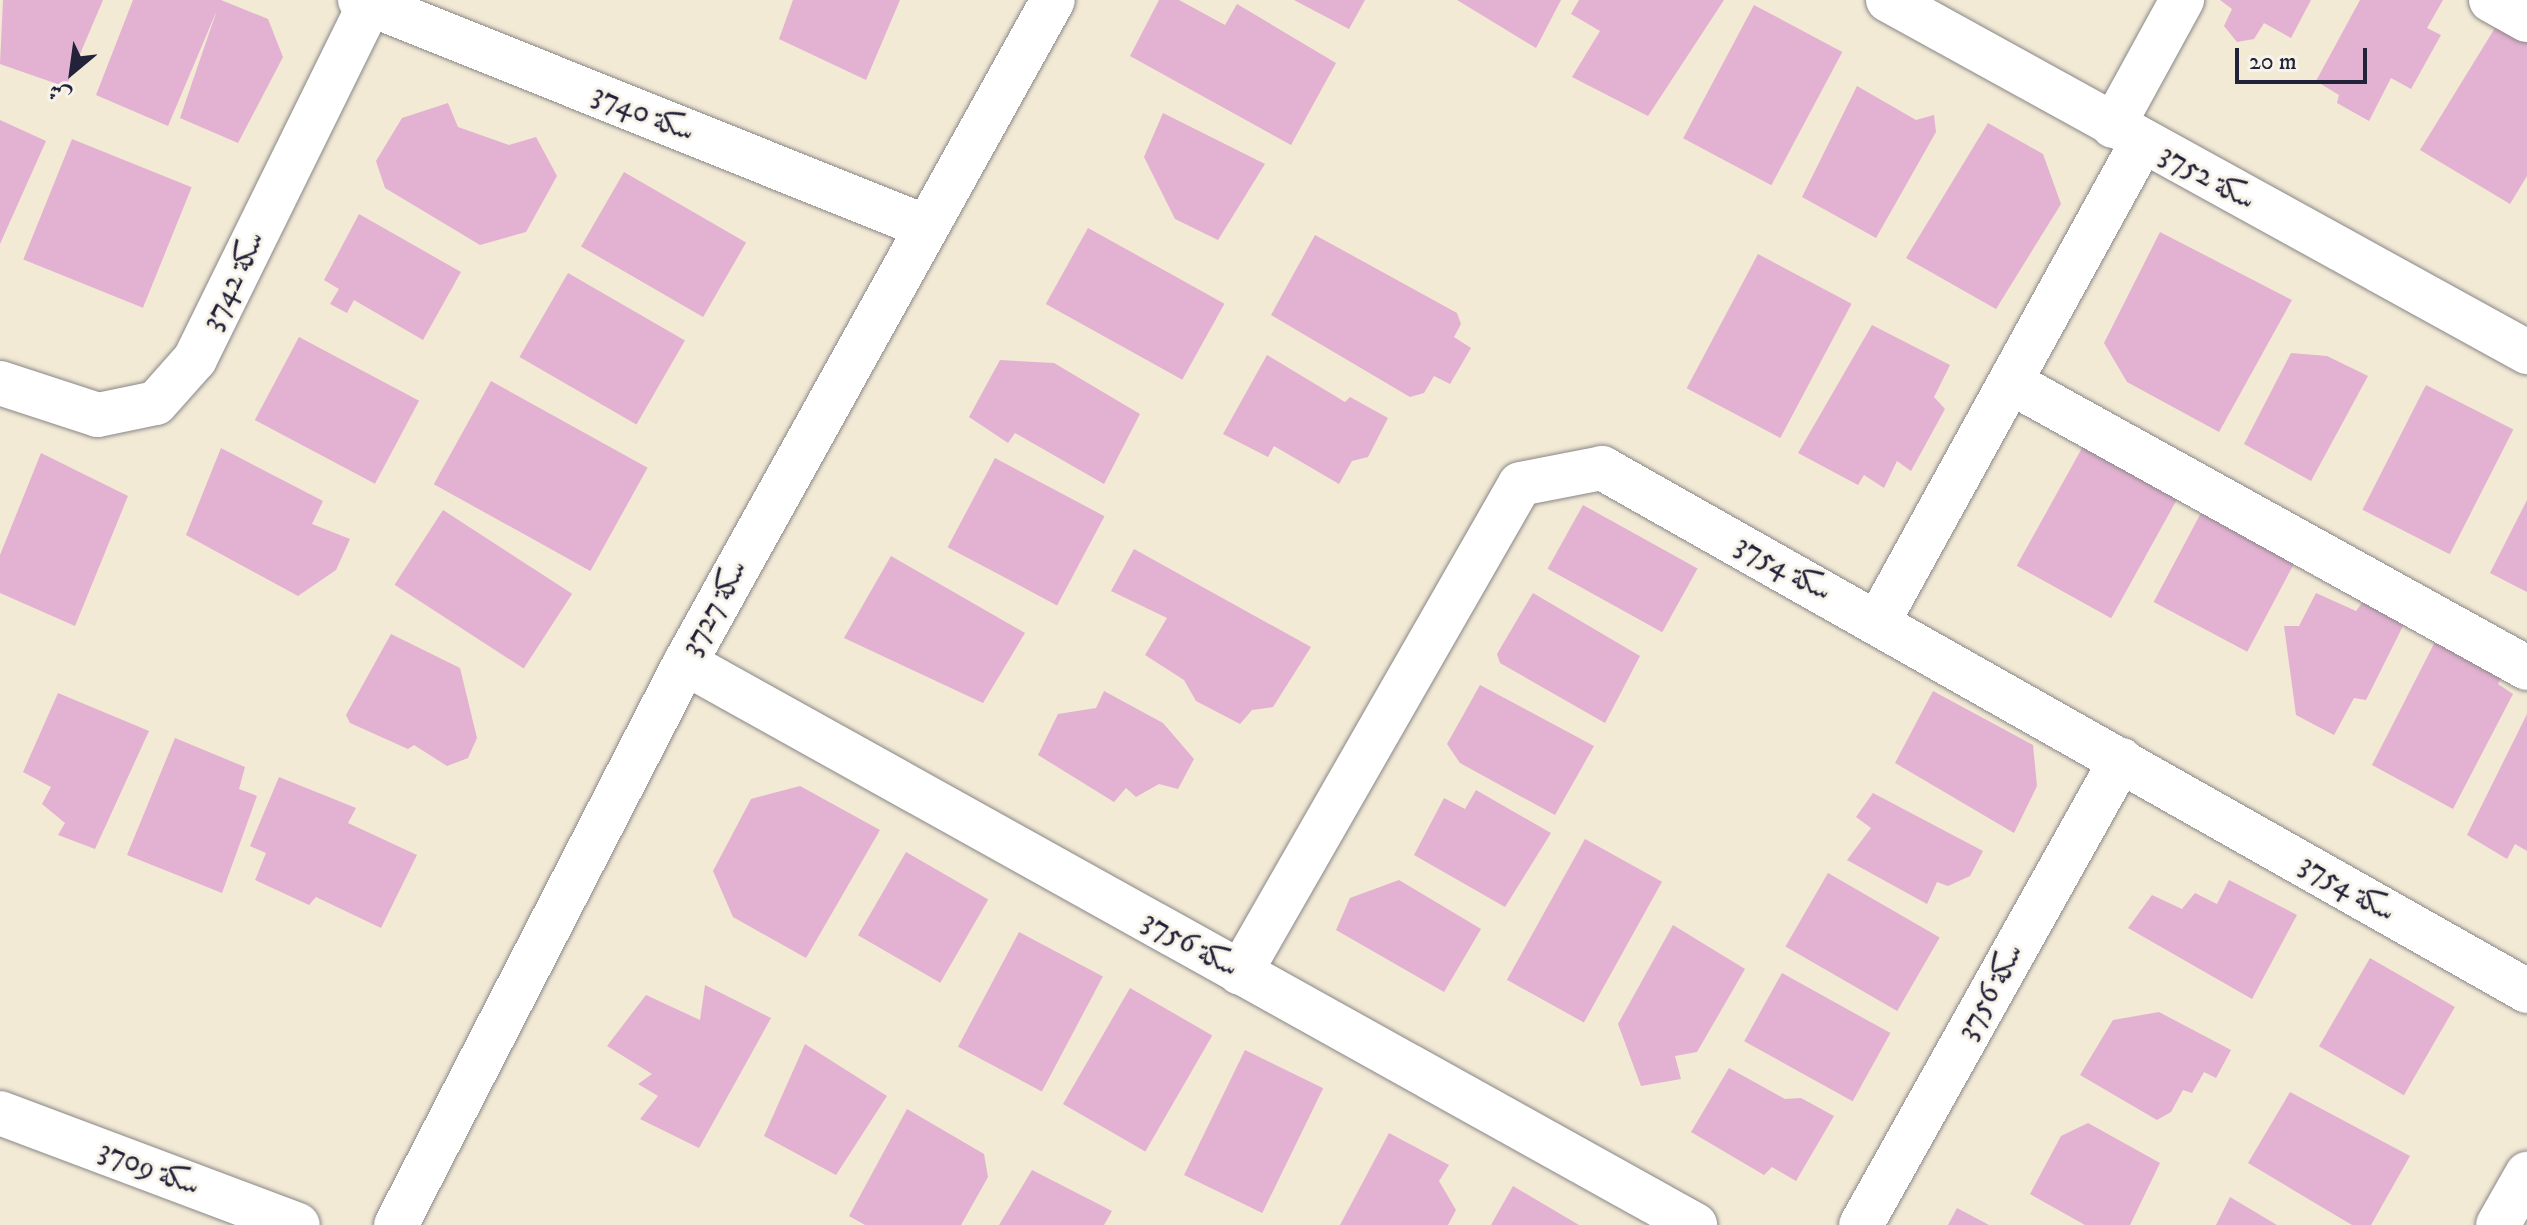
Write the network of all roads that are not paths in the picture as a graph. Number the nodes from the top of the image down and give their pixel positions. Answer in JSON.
{"nodes":[{"id":1,"x":1053,"y":0,"type":"edge"},
{"id":2,"x":1888,"y":0,"type":"edge"},
{"id":3,"x":2182,"y":0,"type":"edge"},
{"id":4,"x":2491,"y":0,"type":"edge"},
{"id":5,"x":365,"y":2,"type":"edge"},
{"id":6,"x":2527,"y":20,"type":"edge"},
{"id":7,"x":2127,"y":134,"type":"junction"},
{"id":8,"x":926,"y":227,"type":"junction"},
{"id":9,"x":2527,"y":352,"type":"edge"},
{"id":10,"x":2010,"y":382,"type":"junction"},
{"id":11,"x":0,"y":383,"type":"edge"},
{"id":12,"x":1878,"y":622,"type":"junction"},
{"id":13,"x":685,"y":663,"type":"junction"},
{"id":14,"x":2527,"y":668,"type":"edge"},
{"id":15,"x":2121,"y":760,"type":"junction"},
{"id":16,"x":1240,"y":973,"type":"junction"},
{"id":17,"x":2527,"y":991,"type":"edge"},
{"id":18,"x":0,"y":1113,"type":"edge"},
{"id":19,"x":2527,"y":1174,"type":"edge"},
{"id":20,"x":298,"y":1225,"type":"edge"},
{"id":21,"x":396,"y":1225,"type":"edge"},
{"id":22,"x":1695,"y":1225,"type":"edge"},
{"id":23,"x":1861,"y":1225,"type":"edge"},
{"id":24,"x":2498,"y":1225,"type":"edge"}],
"edges":[{"from":1,"to":8,"type":"street","name":"سكة 3727"},
{"from":2,"to":7,"type":"street","name":"سكة 3752"},
{"from":3,"to":7,"type":"street"},
{"from":4,"to":6,"type":"street"},
{"from":5,"to":8,"type":"street","name":"سكة 3740"},
{"from":5,"to":11,"type":"street","name":"سكة 3742"},
{"from":7,"to":9,"type":"street","name":"سكة 3752"},
{"from":7,"to":10,"type":"street"},
{"from":8,"to":13,"type":"street","name":"سكة 3727"},
{"from":10,"to":12,"type":"street"},
{"from":10,"to":14,"type":"street"},
{"from":12,"to":15,"type":"street","name":"سكة 3754"},
{"from":12,"to":16,"type":"street","name":"سكة 3754"},
{"from":13,"to":16,"type":"street","name":"سكة 3756"},
{"from":13,"to":21,"type":"street","name":"سكة 3727"},
{"from":15,"to":17,"type":"street","name":"سكة 3754"},
{"from":15,"to":23,"type":"street","name":"سكة 3756"},
{"from":16,"to":22,"type":"street","name":"سكة 3756"},
{"from":18,"to":20,"type":"street","name":"سكة 3709"},
{"from":19,"to":24,"type":"street"}]}
